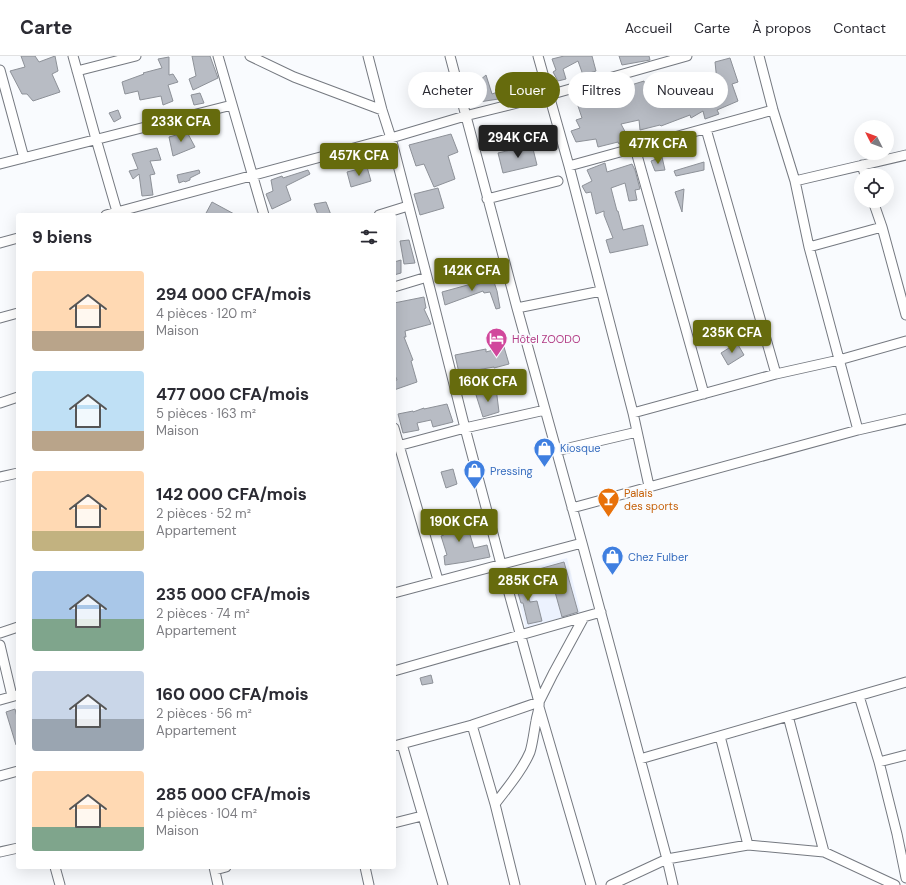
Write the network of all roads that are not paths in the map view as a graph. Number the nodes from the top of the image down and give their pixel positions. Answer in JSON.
{"nodes":[{"id":1,"x":73,"y":56,"type":"edge"},
{"id":2,"x":136,"y":56,"type":"edge"},
{"id":3,"x":218,"y":56,"type":"edge"},
{"id":4,"x":250,"y":56,"type":"edge"},
{"id":5,"x":368,"y":56,"type":"edge"},
{"id":6,"x":450,"y":56,"type":"edge"},
{"id":7,"x":538,"y":56,"type":"edge"},
{"id":8,"x":685,"y":56,"type":"edge"},
{"id":9,"x":759,"y":56,"type":"edge"},
{"id":10,"x":0,"y":70,"type":"edge"},
{"id":11,"x":78,"y":71,"type":"junction"},
{"id":12,"x":543,"y":72,"type":"edge"},
{"id":13,"x":560,"y":92,"type":"edge"},
{"id":14,"x":232,"y":105,"type":"junction"},
{"id":15,"x":497,"y":108,"type":"edge"},
{"id":16,"x":553,"y":108,"type":"edge"},
{"id":17,"x":382,"y":110,"type":"junction"},
{"id":18,"x":773,"y":110,"type":"junction"},
{"id":19,"x":465,"y":116,"type":"junction"},
{"id":20,"x":706,"y":129,"type":"junction"},
{"id":21,"x":391,"y":138,"type":"junction"},
{"id":22,"x":96,"y":140,"type":"junction"},
{"id":23,"x":635,"y":148,"type":"junction"},
{"id":24,"x":906,"y":155,"type":"edge"},
{"id":25,"x":24,"y":158,"type":"junction"},
{"id":26,"x":0,"y":164,"type":"edge"},
{"id":27,"x":862,"y":165,"type":"junction"},
{"id":28,"x":569,"y":166,"type":"junction"},
{"id":29,"x":863,"y":168,"type":"edge"},
{"id":30,"x":253,"y":174,"type":"junction"},
{"id":31,"x":558,"y":181,"type":"dead end"},
{"id":32,"x":795,"y":181,"type":"junction"},
{"id":33,"x":487,"y":199,"type":"junction"},
{"id":34,"x":408,"y":206,"type":"junction"},
{"id":35,"x":875,"y":208,"type":"edge"},
{"id":36,"x":117,"y":213,"type":"edge"},
{"id":37,"x":120,"y":213,"type":"edge"},
{"id":38,"x":263,"y":213,"type":"edge"},
{"id":39,"x":385,"y":213,"type":"edge"},
{"id":40,"x":882,"y":227,"type":"junction"},
{"id":41,"x":16,"y":239,"type":"edge"},
{"id":42,"x":0,"y":243,"type":"edge"},
{"id":43,"x":809,"y":247,"type":"junction"},
{"id":44,"x":427,"y":277,"type":"junction"},
{"id":45,"x":396,"y":286,"type":"edge"},
{"id":46,"x":601,"y":291,"type":"junction"},
{"id":47,"x":516,"y":308,"type":"junction"},
{"id":48,"x":16,"y":314,"type":"edge"},
{"id":49,"x":906,"y":315,"type":"edge"},
{"id":50,"x":0,"y":318,"type":"edge"},
{"id":51,"x":906,"y":341,"type":"edge"},
{"id":52,"x":839,"y":360,"type":"junction"},
{"id":53,"x":776,"y":374,"type":"junction"},
{"id":54,"x":704,"y":394,"type":"junction"},
{"id":55,"x":16,"y":398,"type":"edge"},
{"id":56,"x":0,"y":402,"type":"edge"},
{"id":57,"x":545,"y":410,"type":"junction"},
{"id":58,"x":633,"y":413,"type":"junction"},
{"id":59,"x":906,"y":419,"type":"edge"},
{"id":60,"x":465,"y":428,"type":"junction"},
{"id":61,"x":858,"y":430,"type":"junction"},
{"id":62,"x":637,"y":432,"type":"junction"},
{"id":63,"x":396,"y":446,"type":"edge"},
{"id":64,"x":556,"y":451,"type":"junction"},
{"id":65,"x":16,"y":473,"type":"edge"},
{"id":66,"x":0,"y":477,"type":"edge"},
{"id":67,"x":649,"y":486,"type":"junction"},
{"id":68,"x":572,"y":508,"type":"junction"},
{"id":69,"x":582,"y":543,"type":"junction"},
{"id":70,"x":501,"y":564,"type":"junction"},
{"id":71,"x":438,"y":580,"type":"junction"},
{"id":72,"x":396,"y":592,"type":"edge"},
{"id":73,"x":601,"y":612,"type":"junction"},
{"id":74,"x":584,"y":617,"type":"junction"},
{"id":75,"x":16,"y":628,"type":"edge"},
{"id":76,"x":0,"y":632,"type":"edge"},
{"id":77,"x":521,"y":635,"type":"junction"},
{"id":78,"x":0,"y":645,"type":"edge"},
{"id":79,"x":396,"y":670,"type":"edge"},
{"id":80,"x":906,"y":682,"type":"edge"},
{"id":81,"x":15,"y":695,"type":"edge"},
{"id":82,"x":860,"y":696,"type":"junction"},
{"id":83,"x":0,"y":700,"type":"edge"},
{"id":84,"x":539,"y":705,"type":"junction"},
{"id":85,"x":788,"y":716,"type":"junction"},
{"id":86,"x":472,"y":725,"type":"junction"},
{"id":87,"x":720,"y":736,"type":"junction"},
{"id":88,"x":398,"y":745,"type":"edge"},
{"id":89,"x":906,"y":755,"type":"edge"},
{"id":90,"x":640,"y":759,"type":"junction"},
{"id":91,"x":879,"y":762,"type":"junction"},
{"id":92,"x":16,"y":772,"type":"edge"},
{"id":93,"x":0,"y":776,"type":"edge"},
{"id":94,"x":495,"y":804,"type":"junction"},
{"id":95,"x":422,"y":816,"type":"junction"},
{"id":96,"x":396,"y":822,"type":"edge"},
{"id":97,"x":902,"y":833,"type":"edge"},
{"id":98,"x":748,"y":845,"type":"junction"},
{"id":99,"x":16,"y":848,"type":"edge"},
{"id":100,"x":0,"y":852,"type":"edge"},
{"id":101,"x":824,"y":852,"type":"junction"},
{"id":102,"x":667,"y":859,"type":"junction"},
{"id":103,"x":56,"y":869,"type":"edge"},
{"id":104,"x":214,"y":869,"type":"edge"},
{"id":105,"x":366,"y":869,"type":"edge"},
{"id":106,"x":906,"y":878,"type":"edge"},
{"id":107,"x":60,"y":885,"type":"edge"},
{"id":108,"x":218,"y":885,"type":"edge"},
{"id":109,"x":370,"y":885,"type":"edge"},
{"id":110,"x":443,"y":885,"type":"edge"},
{"id":111,"x":515,"y":885,"type":"edge"},
{"id":112,"x":591,"y":885,"type":"edge"},
{"id":113,"x":611,"y":885,"type":"edge"},
{"id":114,"x":673,"y":885,"type":"edge"},
{"id":115,"x":895,"y":885,"type":"edge"}],
"edges":[{"from":1,"to":11,"type":"street"},
{"from":2,"to":11,"type":"street"},
{"from":3,"to":14,"type":"street"},
{"from":4,"to":17,"type":"street"},
{"from":5,"to":17,"type":"street"},
{"from":6,"to":19,"type":"street"},
{"from":7,"to":12,"type":"street"},
{"from":8,"to":13,"type":"street"},
{"from":9,"to":18,"type":"street"},
{"from":10,"to":25,"type":"street"},
{"from":11,"to":22,"type":"street"},
{"from":14,"to":22,"type":"street"},
{"from":14,"to":30,"type":"street"},
{"from":15,"to":19,"type":"street"},
{"from":16,"to":28,"type":"street"},
{"from":17,"to":21,"type":"street"},
{"from":18,"to":20,"type":"street"},
{"from":18,"to":32,"type":"street"},
{"from":19,"to":21,"type":"street"},
{"from":19,"to":33,"type":"street"},
{"from":20,"to":23,"type":"street"},
{"from":20,"to":53,"type":"street"},
{"from":21,"to":30,"type":"street"},
{"from":21,"to":34,"type":"street"},
{"from":22,"to":25,"type":"street"},
{"from":22,"to":36,"type":"street"},
{"from":23,"to":28,"type":"street"},
{"from":23,"to":54,"type":"street"},
{"from":24,"to":27,"type":"street"},
{"from":25,"to":26,"type":"street"},
{"from":27,"to":29,"type":"street"},
{"from":27,"to":32,"type":"street"},
{"from":28,"to":46,"type":"street"},
{"from":30,"to":37,"type":"street"},
{"from":30,"to":38,"type":"street"},
{"from":31,"to":33,"type":"street"},
{"from":32,"to":43,"type":"street"},
{"from":33,"to":47,"type":"street"},
{"from":34,"to":39,"type":"street"},
{"from":34,"to":44,"type":"street"},
{"from":35,"to":40,"type":"street"},
{"from":40,"to":43,"type":"street"},
{"from":40,"to":49,"type":"street"},
{"from":41,"to":42,"type":"street"},
{"from":43,"to":52,"type":"street"},
{"from":44,"to":45,"type":"street"},
{"from":44,"to":60,"type":"street"},
{"from":46,"to":47,"type":"street"},
{"from":46,"to":58,"type":"street"},
{"from":47,"to":57,"type":"street"},
{"from":48,"to":50,"type":"street"},
{"from":51,"to":52,"type":"street"},
{"from":52,"to":53,"type":"street"},
{"from":52,"to":61,"type":"street"},
{"from":53,"to":54,"type":"street"},
{"from":54,"to":58,"type":"street"},
{"from":55,"to":56,"type":"street"},
{"from":57,"to":60,"type":"street"},
{"from":57,"to":64,"type":"street"},
{"from":58,"to":62,"type":"street"},
{"from":59,"to":61,"type":"street"},
{"from":60,"to":63,"type":"street"},
{"from":60,"to":70,"type":"street"},
{"from":61,"to":67,"type":"street"},
{"from":62,"to":64,"type":"street"},
{"from":62,"to":67,"type":"street"},
{"from":63,"to":71,"type":"street"},
{"from":64,"to":68,"type":"street"},
{"from":65,"to":66,"type":"street"},
{"from":67,"to":68,"type":"street"},
{"from":68,"to":69,"type":"street"},
{"from":69,"to":70,"type":"street"},
{"from":69,"to":73,"type":"street"},
{"from":70,"to":71,"type":"street"},
{"from":70,"to":77,"type":"street"},
{"from":71,"to":72,"type":"street"},
{"from":73,"to":74,"type":"street"},
{"from":73,"to":90,"type":"street"},
{"from":74,"to":77,"type":"street"},
{"from":74,"to":84,"type":"street"},
{"from":75,"to":76,"type":"street"},
{"from":77,"to":79,"type":"street"},
{"from":77,"to":84,"type":"street"},
{"from":78,"to":81,"type":"street"},
{"from":80,"to":82,"type":"street"},
{"from":81,"to":83,"type":"street"},
{"from":82,"to":85,"type":"street"},
{"from":82,"to":91,"type":"street"},
{"from":84,"to":86,"type":"street"},
{"from":84,"to":94,"type":"street"},
{"from":84,"to":112,"type":"street"},
{"from":85,"to":87,"type":"street"},
{"from":85,"to":101,"type":"street"},
{"from":86,"to":88,"type":"street"},
{"from":86,"to":94,"type":"street"},
{"from":87,"to":90,"type":"street"},
{"from":87,"to":98,"type":"street"},
{"from":88,"to":95,"type":"street"},
{"from":89,"to":91,"type":"street"},
{"from":90,"to":102,"type":"street"},
{"from":91,"to":97,"type":"street"},
{"from":92,"to":93,"type":"street"},
{"from":94,"to":111,"type":"street"},
{"from":95,"to":96,"type":"street"},
{"from":95,"to":110,"type":"street"},
{"from":97,"to":106,"type":"street"},
{"from":98,"to":101,"type":"street"},
{"from":98,"to":102,"type":"street"},
{"from":99,"to":100,"type":"street"},
{"from":101,"to":115,"type":"street"},
{"from":102,"to":113,"type":"street"},
{"from":102,"to":114,"type":"street"},
{"from":103,"to":107,"type":"street"},
{"from":104,"to":108,"type":"street"},
{"from":105,"to":109,"type":"street"}]}
